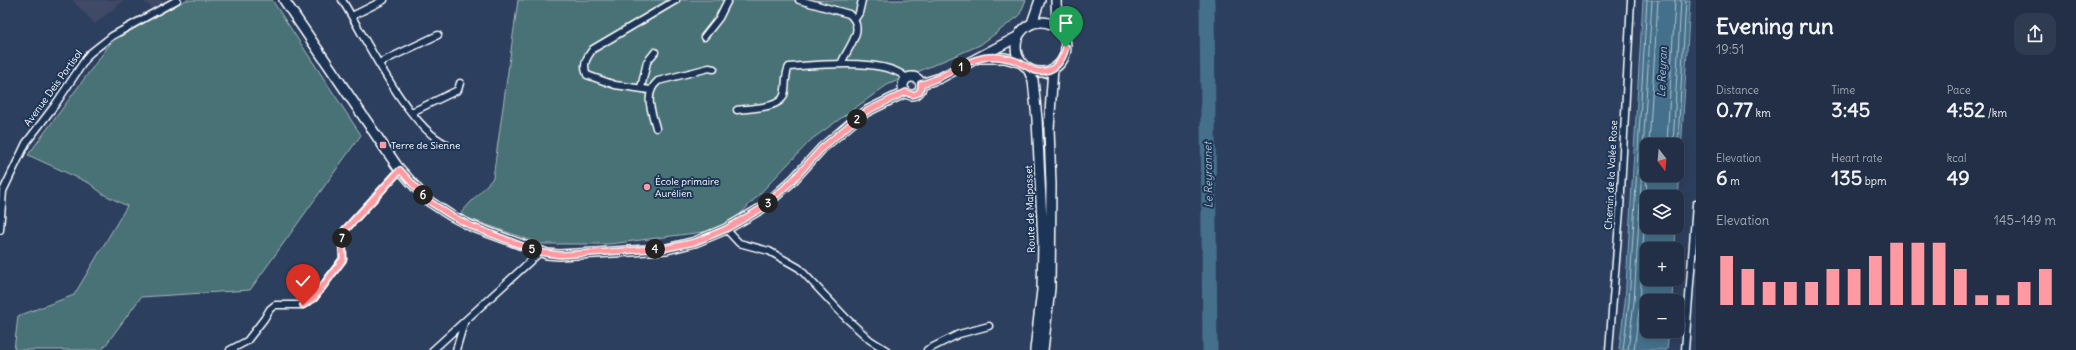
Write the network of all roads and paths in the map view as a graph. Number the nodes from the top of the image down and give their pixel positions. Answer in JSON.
{"nodes":[{"id":1,"x":177,"y":0,"type":"edge"},
{"id":2,"x":284,"y":0,"type":"edge"},
{"id":3,"x":342,"y":0,"type":"edge"},
{"id":4,"x":384,"y":0,"type":"edge"},
{"id":5,"x":676,"y":0,"type":"edge"},
{"id":6,"x":800,"y":0,"type":"edge"},
{"id":7,"x":862,"y":0,"type":"edge"},
{"id":8,"x":1040,"y":0,"type":"edge"},
{"id":9,"x":1056,"y":0,"type":"edge"},
{"id":10,"x":1631,"y":0,"type":"edge"},
{"id":11,"x":726,"y":1,"type":"edge"},
{"id":12,"x":352,"y":16,"type":"junction"},
{"id":13,"x":854,"y":19,"type":"junction"},
{"id":14,"x":1032,"y":24,"type":"junction"},
{"id":15,"x":1057,"y":28,"type":"junction"},
{"id":16,"x":438,"y":36,"type":"dead end"},
{"id":17,"x":704,"y":37,"type":"dead end"},
{"id":18,"x":1017,"y":37,"type":"junction"},
{"id":19,"x":655,"y":52,"type":"dead end"},
{"id":20,"x":974,"y":59,"type":"junction"},
{"id":21,"x":379,"y":63,"type":"junction"},
{"id":22,"x":841,"y":64,"type":"junction"},
{"id":23,"x":1025,"y":66,"type":"junction"},
{"id":24,"x":1053,"y":68,"type":"junction"},
{"id":25,"x":714,"y":69,"type":"dead end"},
{"id":26,"x":907,"y":79,"type":"junction"},
{"id":27,"x":460,"y":83,"type":"dead end"},
{"id":28,"x":921,"y":84,"type":"junction"},
{"id":29,"x":641,"y":88,"type":"junction"},
{"id":30,"x":650,"y":90,"type":"junction"},
{"id":31,"x":906,"y":92,"type":"junction"},
{"id":32,"x":737,"y":110,"type":"dead end"},
{"id":33,"x":412,"y":112,"type":"junction"},
{"id":34,"x":656,"y":128,"type":"dead end"},
{"id":35,"x":446,"y":144,"type":"dead end"},
{"id":36,"x":400,"y":170,"type":"junction"},
{"id":37,"x":1696,"y":204,"type":"edge"},
{"id":38,"x":726,"y":229,"type":"junction"},
{"id":39,"x":0,"y":230,"type":"edge"},
{"id":40,"x":538,"y":252,"type":"junction"},
{"id":41,"x":465,"y":321,"type":"junction"},
{"id":42,"x":989,"y":326,"type":"dead end"},
{"id":43,"x":230,"y":350,"type":"edge"},
{"id":44,"x":433,"y":350,"type":"edge"},
{"id":45,"x":456,"y":350,"type":"edge"},
{"id":46,"x":886,"y":350,"type":"edge"},
{"id":47,"x":927,"y":350,"type":"edge"},
{"id":48,"x":1035,"y":350,"type":"edge"},
{"id":49,"x":1043,"y":350,"type":"edge"},
{"id":50,"x":1609,"y":350,"type":"edge"},
{"id":51,"x":1685,"y":350,"type":"edge"}],
"edges":[{"from":1,"to":39,"type":"street","name":"Avenue Deis Portisol"},
{"from":2,"to":36,"type":"main road"},
{"from":3,"to":12,"type":"street"},
{"from":4,"to":12,"type":"street"},
{"from":5,"to":29,"type":"street"},
{"from":6,"to":13,"type":"street"},
{"from":7,"to":13,"type":"street"},
{"from":8,"to":14,"type":"main road"},
{"from":9,"to":15,"type":"main road"},
{"from":10,"to":50,"type":"street","name":"Chemin de la Valée Rose"},
{"from":11,"to":17,"type":"street"},
{"from":12,"to":21,"type":"street"},
{"from":13,"to":22,"type":"street"},
{"from":14,"to":15,"type":"main road"},
{"from":14,"to":18,"type":"main road"},
{"from":15,"to":24,"type":"main road"},
{"from":16,"to":21,"type":"street"},
{"from":18,"to":20,"type":"main road"},
{"from":18,"to":23,"type":"main road"},
{"from":19,"to":29,"type":"street"},
{"from":20,"to":23,"type":"main road"},
{"from":20,"to":28,"type":"main road"},
{"from":21,"to":33,"type":"street"},
{"from":22,"to":26,"type":"street"},
{"from":22,"to":32,"type":"street"},
{"from":23,"to":24,"type":"main road"},
{"from":23,"to":48,"type":"main road","name":"Route de Malpasset"},
{"from":24,"to":49,"type":"main road","name":"Route de Malpasset"},
{"from":25,"to":30,"type":"street"},
{"from":26,"to":28,"type":"main road"},
{"from":26,"to":31,"type":"main road"},
{"from":27,"to":33,"type":"street"},
{"from":28,"to":31,"type":"main road"},
{"from":29,"to":30,"type":"street"},
{"from":30,"to":34,"type":"street"},
{"from":31,"to":38,"type":"main road"},
{"from":33,"to":35,"type":"street"},
{"from":36,"to":40,"type":"main road"},
{"from":36,"to":43,"type":"street"},
{"from":37,"to":51,"type":"street"},
{"from":38,"to":40,"type":"main road"},
{"from":38,"to":46,"type":"street"},
{"from":40,"to":41,"type":"street"},
{"from":41,"to":44,"type":"street"},
{"from":41,"to":45,"type":"street"},
{"from":42,"to":47,"type":"street"}]}
